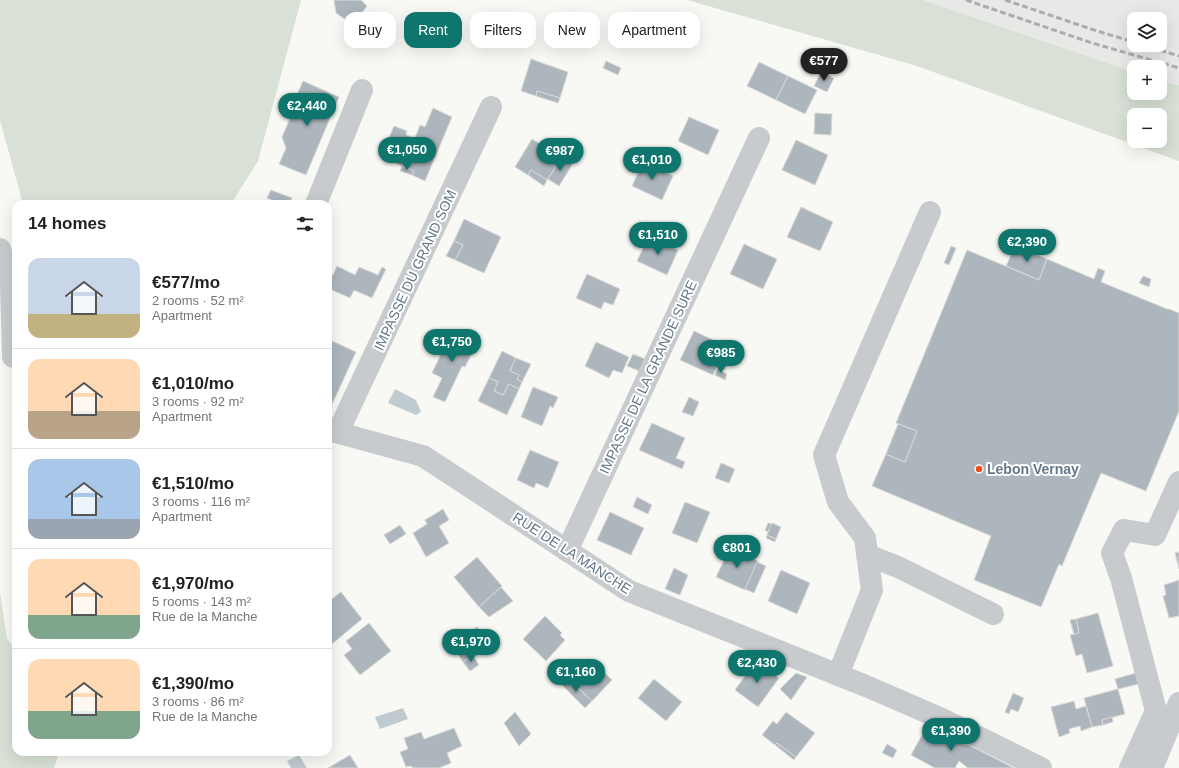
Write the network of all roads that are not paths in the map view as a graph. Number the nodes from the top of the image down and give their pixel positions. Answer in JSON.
{"nodes":[{"id":1,"x":362,"y":90,"type":"dead end"},
{"id":2,"x":491,"y":107,"type":"dead end"},
{"id":3,"x":759,"y":138,"type":"dead end"},
{"id":4,"x":318,"y":200,"type":"edge"},
{"id":5,"x":930,"y":212,"type":"dead end"},
{"id":6,"x":0,"y":249,"type":"edge"},
{"id":7,"x":10,"y":357,"type":"edge"},
{"id":8,"x":333,"y":431,"type":"edge"},
{"id":9,"x":1179,"y":482,"type":"edge"},
{"id":10,"x":568,"y":551,"type":"junction"},
{"id":11,"x":867,"y":555,"type":"junction"},
{"id":12,"x":993,"y":614,"type":"dead end"},
{"id":13,"x":838,"y":675,"type":"junction"},
{"id":14,"x":1179,"y":703,"type":"edge"},
{"id":15,"x":1041,"y":768,"type":"edge"},
{"id":16,"x":1130,"y":768,"type":"edge"},
{"id":17,"x":1152,"y":768,"type":"edge"}],
"edges":[{"from":1,"to":4,"type":"street"},
{"from":2,"to":8,"type":"street","name":"IMPASSE DU GRAND SOM"},
{"from":3,"to":10,"type":"street","name":"IMPASSE DE LA GRANDE SURE"},
{"from":5,"to":11,"type":"street"},
{"from":6,"to":7,"type":"street"},
{"from":8,"to":10,"type":"street","name":"RUE DE LA MANCHE"},
{"from":9,"to":16,"type":"street"},
{"from":10,"to":13,"type":"street","name":"RUE DE LA MANCHE"},
{"from":11,"to":12,"type":"street"},
{"from":11,"to":13,"type":"street"},
{"from":13,"to":15,"type":"street","name":"RUE DE LA MANCHE"},
{"from":14,"to":17,"type":"street"}]}
